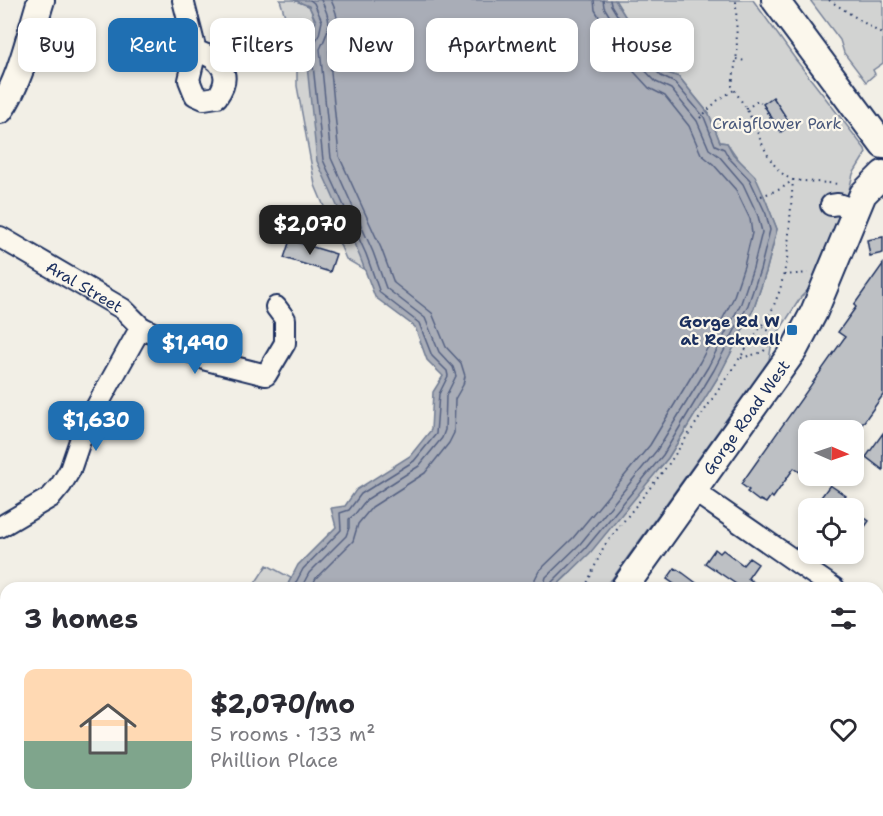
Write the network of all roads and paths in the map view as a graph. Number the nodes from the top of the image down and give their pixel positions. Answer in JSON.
{"nodes":[{"id":1,"x":41,"y":0,"type":"edge"},
{"id":2,"x":183,"y":0,"type":"edge"},
{"id":3,"x":736,"y":0,"type":"edge"},
{"id":4,"x":775,"y":0,"type":"edge"},
{"id":5,"x":789,"y":0,"type":"edge"},
{"id":6,"x":829,"y":0,"type":"edge"},
{"id":7,"x":188,"y":18,"type":"edge"},
{"id":8,"x":883,"y":35,"type":"edge"},
{"id":9,"x":736,"y":59,"type":"junction"},
{"id":10,"x":745,"y":61,"type":"dead end"},
{"id":11,"x":734,"y":90,"type":"junction"},
{"id":12,"x":746,"y":109,"type":"junction"},
{"id":13,"x":0,"y":110,"type":"edge"},
{"id":14,"x":700,"y":118,"type":"dead end"},
{"id":15,"x":883,"y":127,"type":"edge"},
{"id":16,"x":779,"y":132,"type":"dead end"},
{"id":17,"x":883,"y":145,"type":"edge"},
{"id":18,"x":883,"y":174,"type":"edge"},
{"id":19,"x":793,"y":180,"type":"junction"},
{"id":20,"x":838,"y":184,"type":"dead end"},
{"id":21,"x":761,"y":196,"type":"dead end"},
{"id":22,"x":831,"y":205,"type":"dead end"},
{"id":23,"x":856,"y":210,"type":"junction"},
{"id":24,"x":0,"y":237,"type":"edge"},
{"id":25,"x":801,"y":273,"type":"dead end"},
{"id":26,"x":784,"y":275,"type":"junction"},
{"id":27,"x":276,"y":307,"type":"dead end"},
{"id":28,"x":141,"y":327,"type":"junction"},
{"id":29,"x":762,"y":327,"type":"junction"},
{"id":30,"x":773,"y":333,"type":"dead end"},
{"id":31,"x":771,"y":342,"type":"dead end"},
{"id":32,"x":740,"y":359,"type":"junction"},
{"id":33,"x":694,"y":491,"type":"junction"},
{"id":34,"x":0,"y":527,"type":"edge"},
{"id":35,"x":588,"y":582,"type":"edge"},
{"id":36,"x":628,"y":582,"type":"edge"},
{"id":37,"x":825,"y":582,"type":"edge"}],
"edges":[{"from":1,"to":13,"type":"main road"},
{"from":2,"to":7,"type":"street"},
{"from":3,"to":9,"type":"path"},
{"from":4,"to":17,"type":"main road"},
{"from":5,"to":15,"type":"main road"},
{"from":6,"to":8,"type":"path"},
{"from":9,"to":10,"type":"path"},
{"from":9,"to":11,"type":"path"},
{"from":11,"to":12,"type":"path"},
{"from":11,"to":14,"type":"path"},
{"from":12,"to":16,"type":"path"},
{"from":12,"to":19,"type":"path"},
{"from":18,"to":23,"type":"main road","name":"Gorge Road West"},
{"from":19,"to":20,"type":"path"},
{"from":19,"to":21,"type":"path"},
{"from":19,"to":26,"type":"path"},
{"from":22,"to":23,"type":"street"},
{"from":23,"to":33,"type":"main road","name":"Gorge Road West"},
{"from":24,"to":28,"type":"street","name":"Aral Street"},
{"from":25,"to":26,"type":"path"},
{"from":26,"to":29,"type":"path"},
{"from":27,"to":28,"type":"street","name":"Aral Street"},
{"from":28,"to":34,"type":"street"},
{"from":29,"to":30,"type":"path"},
{"from":29,"to":32,"type":"path"},
{"from":31,"to":32,"type":"path"},
{"from":32,"to":35,"type":"path"},
{"from":33,"to":36,"type":"main road","name":"Gorge Road West"},
{"from":33,"to":37,"type":"street"}]}
